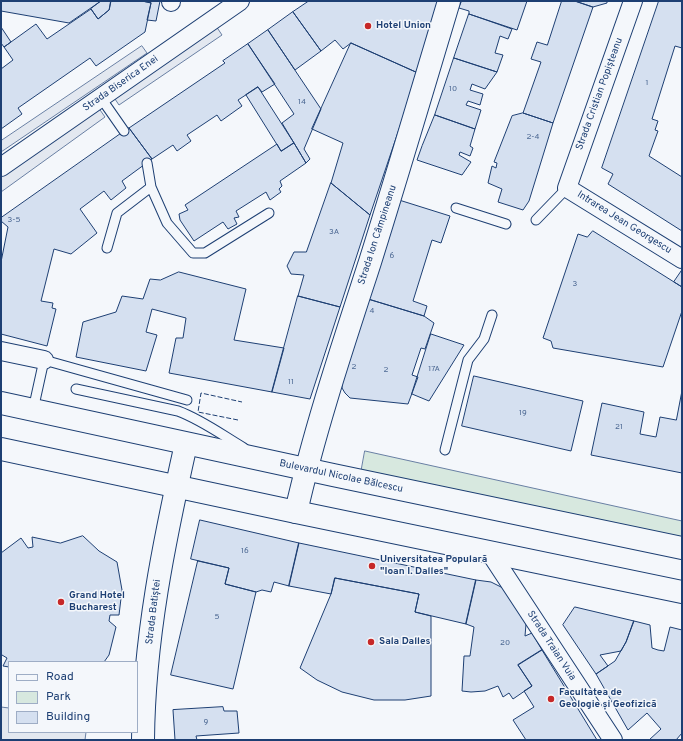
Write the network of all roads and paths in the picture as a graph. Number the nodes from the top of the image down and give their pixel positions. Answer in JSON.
{"nodes":[{"id":1,"x":240,"y":1,"type":"edge"},
{"id":2,"x":449,"y":1,"type":"edge"},
{"id":3,"x":633,"y":1,"type":"edge"},
{"id":4,"x":101,"y":98,"type":"junction"},
{"id":5,"x":124,"y":131,"type":"dead end"},
{"id":6,"x":147,"y":162,"type":"dead end"},
{"id":7,"x":1,"y":167,"type":"edge"},
{"id":8,"x":152,"y":187,"type":"junction"},
{"id":9,"x":567,"y":188,"type":"junction"},
{"id":10,"x":456,"y":208,"type":"dead end"},
{"id":11,"x":269,"y":213,"type":"dead end"},
{"id":12,"x":536,"y":220,"type":"dead end"},
{"id":13,"x":506,"y":224,"type":"dead end"},
{"id":14,"x":107,"y":248,"type":"dead end"},
{"id":15,"x":682,"y":259,"type":"edge"},
{"id":16,"x":492,"y":315,"type":"dead end"},
{"id":17,"x":1,"y":351,"type":"edge"},
{"id":18,"x":44,"y":360,"type":"junction"},
{"id":19,"x":76,"y":389,"type":"dead end"},
{"id":20,"x":187,"y":400,"type":"dead end"},
{"id":21,"x":1,"y":403,"type":"edge"},
{"id":22,"x":33,"y":410,"type":"junction"},
{"id":23,"x":186,"y":444,"type":"junction"},
{"id":24,"x":1,"y":449,"type":"edge"},
{"id":25,"x":445,"y":450,"type":"dead end"},
{"id":26,"x":262,"y":460,"type":"junction"},
{"id":27,"x":306,"y":469,"type":"junction"},
{"id":28,"x":176,"y":486,"type":"junction"},
{"id":29,"x":296,"y":512,"type":"junction"},
{"id":30,"x":682,"y":548,"type":"edge"},
{"id":31,"x":489,"y":551,"type":"junction"},
{"id":32,"x":682,"y":592,"type":"edge"},
{"id":33,"x":143,"y":740,"type":"edge"},
{"id":34,"x":613,"y":740,"type":"edge"}],
"edges":[{"from":1,"to":4,"type":"street","name":"Strada Biserica Enei"},
{"from":2,"to":27,"type":"main road","name":"Strada Ion Câmpineanu"},
{"from":3,"to":9,"type":"street","name":"Strada Cristian Popișteanu"},
{"from":4,"to":5,"type":"lane"},
{"from":4,"to":7,"type":"street","name":"Strada Biserica Enei"},
{"from":6,"to":8,"type":"lane"},
{"from":8,"to":11,"type":"lane"},
{"from":8,"to":14,"type":"lane"},
{"from":9,"to":12,"type":"lane"},
{"from":9,"to":15,"type":"street","name":"Intrarea Jean Georgescu"},
{"from":10,"to":13,"type":"lane"},
{"from":16,"to":25,"type":"lane"},
{"from":17,"to":18,"type":"street"},
{"from":18,"to":20,"type":"lane"},
{"from":18,"to":22,"type":"lane"},
{"from":19,"to":26,"type":"lane"},
{"from":21,"to":22,"type":"main road","name":"Bulevardul Nicolae Bălcescu"},
{"from":22,"to":23,"type":"main road","name":"Bulevardul Nicolae Bălcescu"},
{"from":23,"to":26,"type":"main road","name":"Bulevardul Nicolae Bălcescu"},
{"from":23,"to":28,"type":"main road","name":"Strada Batiștei"},
{"from":24,"to":28,"type":"main road"},
{"from":26,"to":27,"type":"main road","name":"Bulevardul Nicolae Bălcescu"},
{"from":27,"to":29,"type":"main road","name":"Strada Ion Câmpineanu"},
{"from":27,"to":30,"type":"main road","name":"Bulevardul Nicolae Bălcescu"},
{"from":28,"to":29,"type":"main road"},
{"from":28,"to":33,"type":"main road","name":"Strada Batiștei"},
{"from":29,"to":31,"type":"main road"},
{"from":31,"to":32,"type":"main road"},
{"from":31,"to":34,"type":"street","name":"Strada Traian Vuia"}]}
